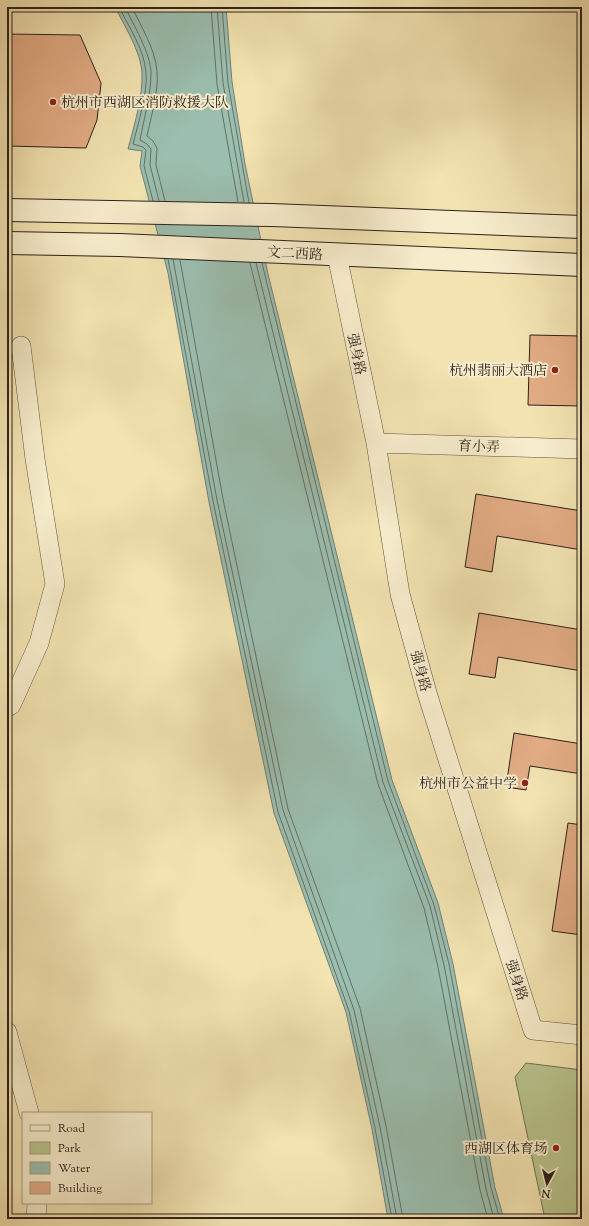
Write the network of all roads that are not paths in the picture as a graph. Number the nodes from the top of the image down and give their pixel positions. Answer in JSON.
{"nodes":[{"id":1,"x":7,"y":210,"type":"edge"},
{"id":2,"x":582,"y":227,"type":"edge"},
{"id":3,"x":7,"y":243,"type":"edge"},
{"id":4,"x":337,"y":255,"type":"junction"},
{"id":5,"x":582,"y":265,"type":"edge"},
{"id":6,"x":20,"y":346,"type":"dead end"},
{"id":7,"x":376,"y":443,"type":"junction"},
{"id":8,"x":582,"y":449,"type":"edge"},
{"id":9,"x":7,"y":707,"type":"edge"},
{"id":10,"x":7,"y":1032,"type":"edge"},
{"id":11,"x":582,"y":1035,"type":"edge"},
{"id":12,"x":29,"y":1112,"type":"edge"},
{"id":13,"x":37,"y":1204,"type":"edge"},
{"id":14,"x":36,"y":1219,"type":"edge"}],
"edges":[{"from":1,"to":2,"type":"main road"},
{"from":3,"to":4,"type":"main road","name":"文二西路"},
{"from":4,"to":5,"type":"main road","name":"文二西路"},
{"from":4,"to":7,"type":"street","name":"强身路"},
{"from":6,"to":9,"type":"street"},
{"from":7,"to":8,"type":"street","name":"育小弄"},
{"from":7,"to":11,"type":"street","name":"强身路"},
{"from":10,"to":12,"type":"street"},
{"from":13,"to":14,"type":"street"}]}
